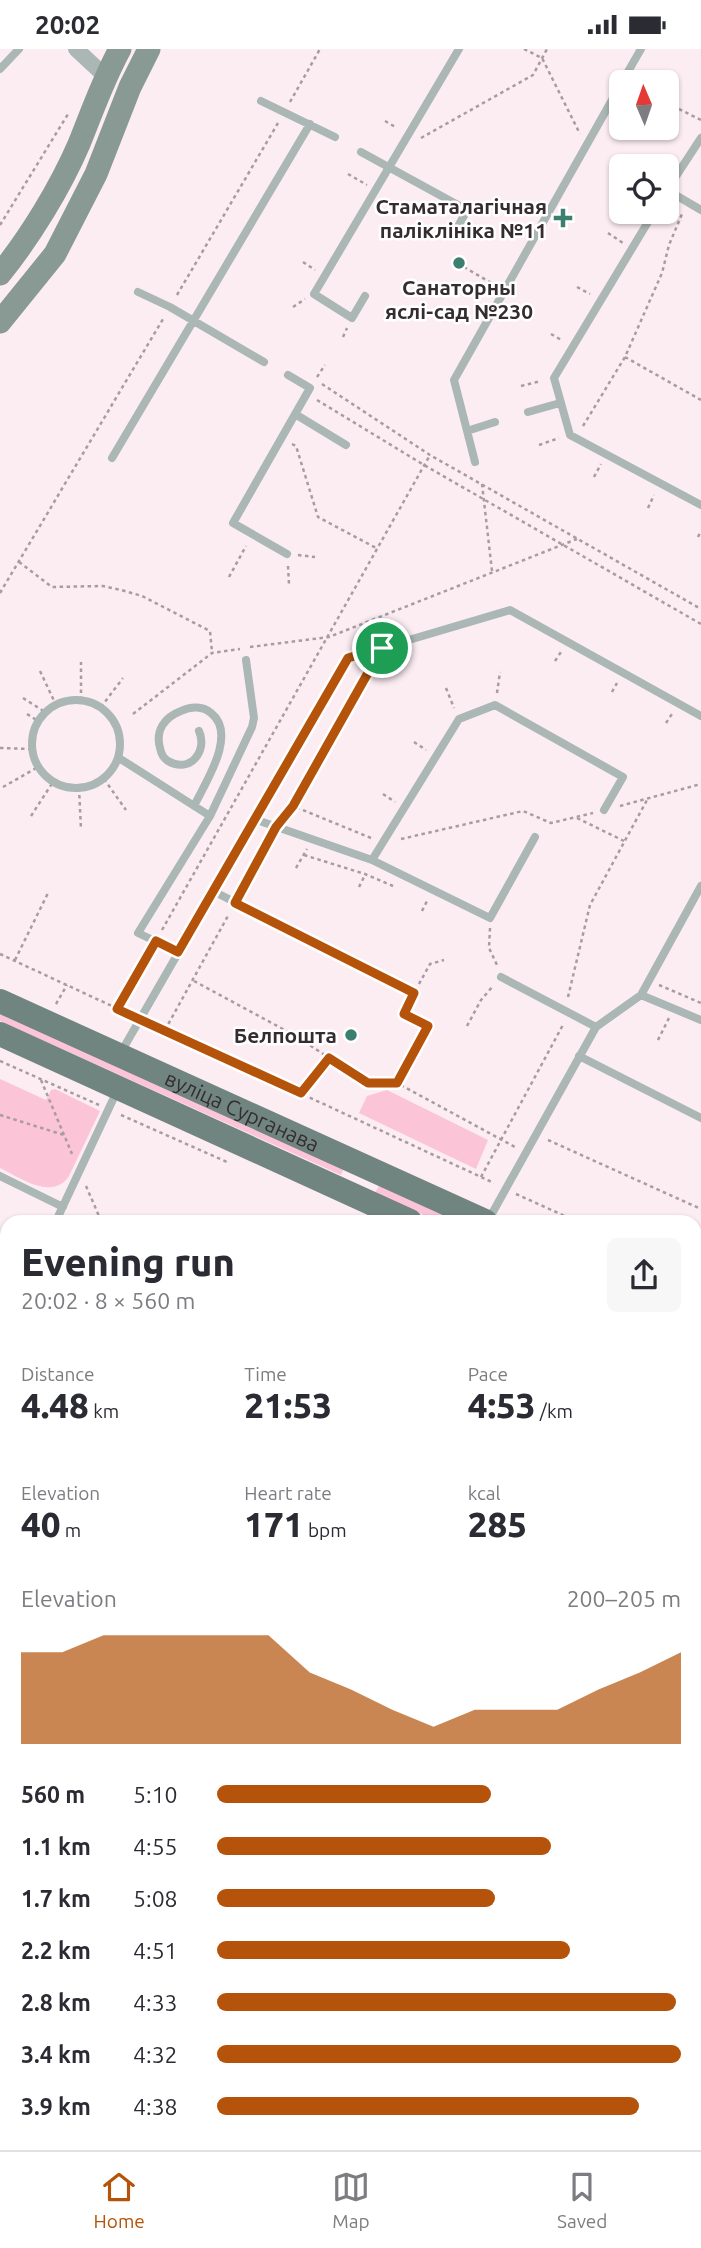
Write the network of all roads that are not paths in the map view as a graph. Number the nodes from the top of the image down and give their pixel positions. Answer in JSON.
{"nodes":[{"id":1,"x":19,"y":49,"type":"edge"},
{"id":2,"x":76,"y":49,"type":"edge"},
{"id":3,"x":120,"y":49,"type":"edge"},
{"id":4,"x":149,"y":49,"type":"edge"},
{"id":5,"x":459,"y":49,"type":"edge"},
{"id":6,"x":641,"y":49,"type":"edge"},
{"id":7,"x":0,"y":69,"type":"edge"},
{"id":8,"x":629,"y":70,"type":"edge"},
{"id":9,"x":105,"y":76,"type":"junction"},
{"id":10,"x":130,"y":87,"type":"junction"},
{"id":11,"x":261,"y":101,"type":"dead end"},
{"id":12,"x":609,"y":106,"type":"edge"},
{"id":13,"x":310,"y":124,"type":"junction"},
{"id":14,"x":335,"y":137,"type":"dead end"},
{"id":15,"x":701,"y":138,"type":"edge"},
{"id":16,"x":361,"y":152,"type":"dead end"},
{"id":17,"x":389,"y":167,"type":"junction"},
{"id":18,"x":679,"y":172,"type":"edge"},
{"id":19,"x":679,"y":197,"type":"edge"},
{"id":20,"x":701,"y":210,"type":"edge"},
{"id":21,"x":647,"y":224,"type":"edge"},
{"id":22,"x":455,"y":232,"type":"dead end"},
{"id":23,"x":0,"y":274,"type":"edge"},
{"id":24,"x":138,"y":292,"type":"dead end"},
{"id":25,"x":365,"y":296,"type":"dead end"},
{"id":26,"x":194,"y":321,"type":"junction"},
{"id":27,"x":0,"y":322,"type":"edge"},
{"id":28,"x":264,"y":362,"type":"dead end"},
{"id":29,"x":288,"y":375,"type":"dead end"},
{"id":30,"x":560,"y":403,"type":"junction"},
{"id":31,"x":528,"y":412,"type":"dead end"},
{"id":32,"x":295,"y":414,"type":"junction"},
{"id":33,"x":495,"y":422,"type":"dead end"},
{"id":34,"x":467,"y":431,"type":"junction"},
{"id":35,"x":346,"y":445,"type":"dead end"},
{"id":36,"x":112,"y":459,"type":"dead end"},
{"id":37,"x":475,"y":462,"type":"dead end"},
{"id":38,"x":701,"y":505,"type":"edge"},
{"id":39,"x":287,"y":554,"type":"road end"},
{"id":40,"x":246,"y":660,"type":"dead end"},
{"id":41,"x":701,"y":716,"type":"edge"},
{"id":42,"x":199,"y":731,"type":"dead end"},
{"id":43,"x":119,"y":758,"type":"junction"},
{"id":44,"x":194,"y":806,"type":"junction"},
{"id":45,"x":604,"y":810,"type":"road end"},
{"id":46,"x":210,"y":816,"type":"junction"},
{"id":47,"x":254,"y":819,"type":"junction"},
{"id":48,"x":535,"y":837,"type":"dead end"},
{"id":49,"x":372,"y":860,"type":"junction"},
{"id":50,"x":701,"y":886,"type":"edge"},
{"id":51,"x":213,"y":891,"type":"junction"},
{"id":52,"x":697,"y":904,"type":"edge"},
{"id":53,"x":178,"y":952,"type":"junction"},
{"id":54,"x":501,"y":977,"type":"road end"},
{"id":55,"x":414,"y":993,"type":"road end"},
{"id":56,"x":641,"y":995,"type":"junction"},
{"id":57,"x":0,"y":1001,"type":"edge"},
{"id":58,"x":701,"y":1020,"type":"edge"},
{"id":59,"x":596,"y":1027,"type":"junction"},
{"id":60,"x":0,"y":1034,"type":"edge"},
{"id":61,"x":579,"y":1056,"type":"junction"},
{"id":62,"x":119,"y":1057,"type":"junction"},
{"id":63,"x":113,"y":1099,"type":"junction"},
{"id":64,"x":701,"y":1118,"type":"edge"},
{"id":65,"x":0,"y":1176,"type":"edge"},
{"id":66,"x":63,"y":1207,"type":"junction"},
{"id":67,"x":59,"y":1215,"type":"edge"},
{"id":68,"x":390,"y":1215,"type":"edge"},
{"id":69,"x":473,"y":1215,"type":"edge"},
{"id":70,"x":490,"y":1215,"type":"edge"}],
"edges":[{"from":1,"to":7,"type":"lane"},
{"from":2,"to":9,"type":"street"},
{"from":3,"to":9,"type":"main road"},
{"from":4,"to":10,"type":"main road"},
{"from":5,"to":17,"type":"lane"},
{"from":6,"to":8,"type":"lane"},
{"from":9,"to":10,"type":"main road"},
{"from":9,"to":23,"type":"main road"},
{"from":10,"to":27,"type":"main road"},
{"from":11,"to":13,"type":"lane"},
{"from":12,"to":34,"type":"lane"},
{"from":13,"to":14,"type":"lane"},
{"from":13,"to":26,"type":"lane"},
{"from":15,"to":18,"type":"lane"},
{"from":16,"to":17,"type":"lane"},
{"from":17,"to":22,"type":"lane"},
{"from":17,"to":25,"type":"lane"},
{"from":19,"to":20,"type":"lane"},
{"from":21,"to":30,"type":"lane"},
{"from":24,"to":26,"type":"lane"},
{"from":26,"to":28,"type":"lane"},
{"from":26,"to":36,"type":"lane"},
{"from":29,"to":32,"type":"lane"},
{"from":30,"to":31,"type":"lane"},
{"from":30,"to":38,"type":"lane"},
{"from":32,"to":35,"type":"lane"},
{"from":32,"to":39,"type":"lane"},
{"from":33,"to":34,"type":"lane"},
{"from":34,"to":37,"type":"lane"},
{"from":40,"to":46,"type":"lane"},
{"from":41,"to":47,"type":"lane"},
{"from":42,"to":44,"type":"lane"},
{"from":43,"to":43,"type":"lane"},
{"from":43,"to":44,"type":"lane"},
{"from":44,"to":46,"type":"lane"},
{"from":45,"to":49,"type":"lane"},
{"from":46,"to":53,"type":"lane"},
{"from":47,"to":49,"type":"lane"},
{"from":47,"to":51,"type":"lane"},
{"from":48,"to":49,"type":"lane"},
{"from":50,"to":52,"type":"lane"},
{"from":51,"to":53,"type":"lane"},
{"from":51,"to":55,"type":"lane"},
{"from":52,"to":56,"type":"lane"},
{"from":53,"to":62,"type":"lane"},
{"from":54,"to":59,"type":"lane"},
{"from":56,"to":58,"type":"lane"},
{"from":56,"to":59,"type":"lane"},
{"from":57,"to":62,"type":"main road","name":"вуліца Сурганава"},
{"from":59,"to":61,"type":"lane"},
{"from":60,"to":63,"type":"main road","name":"вуліца Сурганава"},
{"from":61,"to":64,"type":"lane"},
{"from":61,"to":70,"type":"lane"},
{"from":62,"to":69,"type":"main road","name":"вуліца Сурганава"},
{"from":63,"to":66,"type":"lane"},
{"from":63,"to":68,"type":"main road","name":"вуліца Сурганава"},
{"from":65,"to":66,"type":"lane"},
{"from":66,"to":67,"type":"lane"}]}
